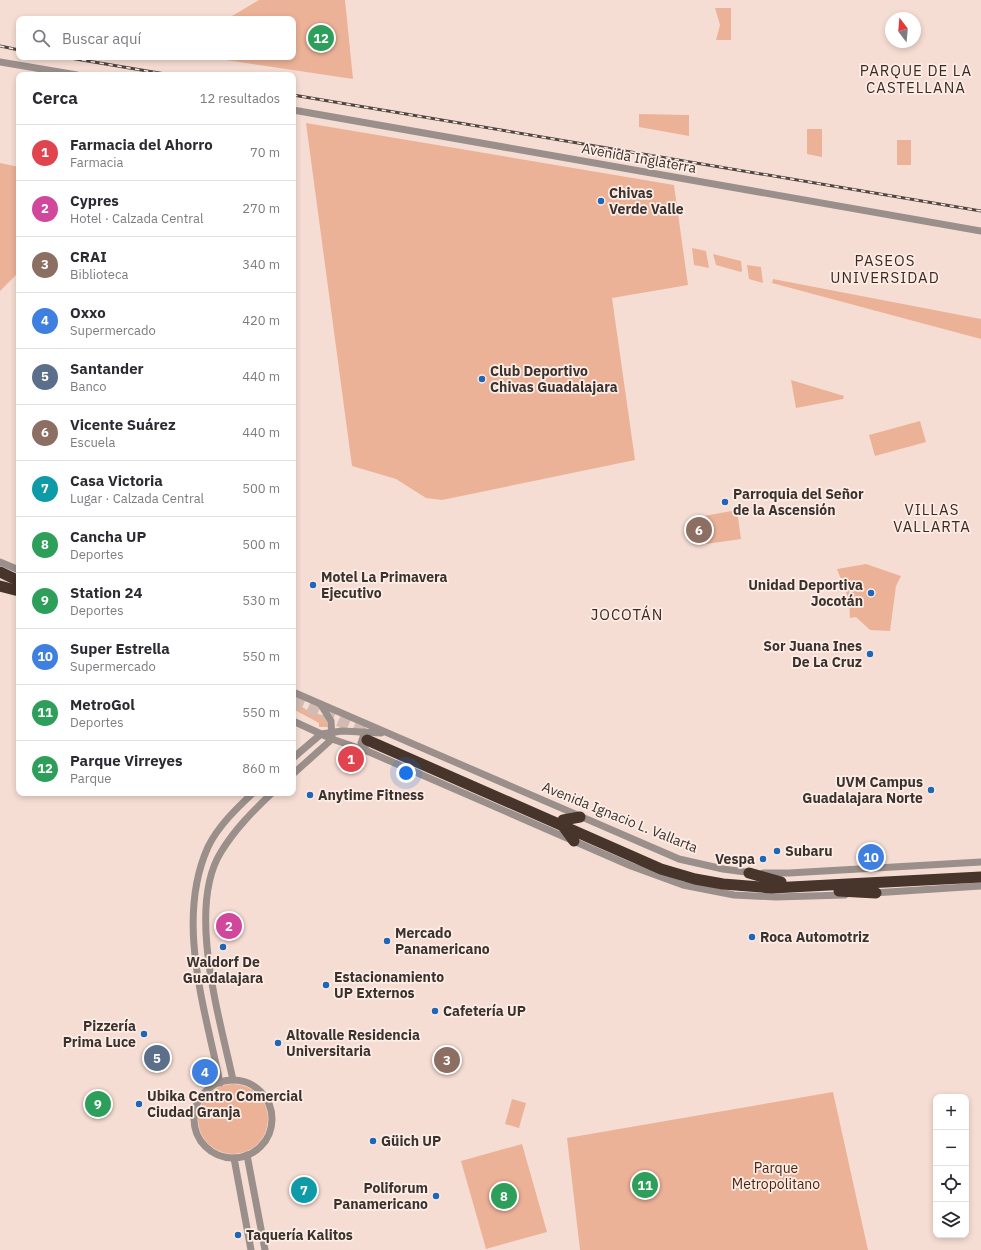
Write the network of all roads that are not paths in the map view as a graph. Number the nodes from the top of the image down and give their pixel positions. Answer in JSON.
{"nodes":[{"id":1,"x":0,"y":62,"type":"edge"},
{"id":2,"x":59,"y":72,"type":"edge"},
{"id":3,"x":296,"y":111,"type":"edge"},
{"id":4,"x":981,"y":231,"type":"edge"},
{"id":5,"x":0,"y":562,"type":"edge"},
{"id":6,"x":16,"y":569,"type":"edge"},
{"id":7,"x":0,"y":572,"type":"edge"},
{"id":8,"x":0,"y":579,"type":"edge"},
{"id":9,"x":16,"y":580,"type":"edge"},
{"id":10,"x":16,"y":586,"type":"edge"},
{"id":11,"x":0,"y":587,"type":"edge"},
{"id":12,"x":16,"y":590,"type":"edge"},
{"id":13,"x":16,"y":595,"type":"edge"},
{"id":14,"x":296,"y":693,"type":"edge"},
{"id":15,"x":321,"y":704,"type":"junction"},
{"id":16,"x":296,"y":722,"type":"edge"},
{"id":17,"x":332,"y":731,"type":"junction"},
{"id":18,"x":322,"y":734,"type":"junction"},
{"id":19,"x":387,"y":734,"type":"junction"},
{"id":20,"x":332,"y":739,"type":"junction"},
{"id":21,"x":367,"y":739,"type":"junction"},
{"id":22,"x":296,"y":756,"type":"edge"},
{"id":23,"x":296,"y":771,"type":"edge"},
{"id":24,"x":250,"y":796,"type":"edge"},
{"id":25,"x":269,"y":796,"type":"edge"},
{"id":26,"x":580,"y":817,"type":"junction"},
{"id":27,"x":563,"y":823,"type":"junction"},
{"id":28,"x":216,"y":835,"type":"junction"},
{"id":29,"x":574,"y":841,"type":"junction"},
{"id":30,"x":227,"y":843,"type":"junction"},
{"id":31,"x":981,"y":862,"type":"edge"},
{"id":32,"x":981,"y":872,"type":"edge"},
{"id":33,"x":749,"y":873,"type":"junction"},
{"id":34,"x":660,"y":876,"type":"junction"},
{"id":35,"x":688,"y":877,"type":"junction"},
{"id":36,"x":981,"y":877,"type":"edge"},
{"id":37,"x":781,"y":882,"type":"junction"},
{"id":38,"x":981,"y":886,"type":"edge"},
{"id":39,"x":802,"y":887,"type":"junction"},
{"id":40,"x":876,"y":893,"type":"junction"},
{"id":41,"x":233,"y":1080,"type":"junction"},
{"id":42,"x":220,"y":1083,"type":"junction"},
{"id":43,"x":247,"y":1155,"type":"junction"},
{"id":44,"x":234,"y":1158,"type":"junction"},
{"id":45,"x":256,"y":1198,"type":"junction"},
{"id":46,"x":242,"y":1201,"type":"junction"},
{"id":47,"x":251,"y":1250,"type":"edge"},
{"id":48,"x":265,"y":1250,"type":"edge"}],
"edges":[{"from":1,"to":2,"type":"street"},
{"from":3,"to":4,"type":"street","name":"Avenida Inglaterra"},
{"from":5,"to":6,"type":"street"},
{"from":7,"to":9,"type":"highway"},
{"from":8,"to":10,"type":"highway"},
{"from":11,"to":12,"type":"highway"},
{"from":11,"to":13,"type":"street"},
{"from":14,"to":15,"type":"street","name":"Avenida Ignacio L. Vallarta"},
{"from":15,"to":17,"type":"street"},
{"from":15,"to":19,"type":"street","name":"Avenida Ignacio L. Vallarta"},
{"from":16,"to":18,"type":"street"},
{"from":17,"to":18,"type":"street"},
{"from":17,"to":20,"type":"street"},
{"from":17,"to":21,"type":"street"},
{"from":18,"to":20,"type":"street"},
{"from":18,"to":22,"type":"street"},
{"from":19,"to":21,"type":"street"},
{"from":19,"to":26,"type":"street","name":"Avenida Ignacio L. Vallarta"},
{"from":20,"to":21,"type":"street"},
{"from":20,"to":23,"type":"street"},
{"from":21,"to":27,"type":"highway","name":"Avenida Ignacio L. Vallarta"},
{"from":21,"to":29,"type":"street"},
{"from":24,"to":28,"type":"street"},
{"from":25,"to":30,"type":"street"},
{"from":26,"to":27,"type":"highway"},
{"from":26,"to":33,"type":"street","name":"Avenida Ignacio L. Vallarta"},
{"from":27,"to":29,"type":"highway"},
{"from":27,"to":35,"type":"highway","name":"Avenida Ignacio L. Vallarta"},
{"from":27,"to":37,"type":"highway","name":"Avenida Ignacio L. Vallarta"},
{"from":28,"to":30,"type":"street"},
{"from":28,"to":42,"type":"street"},
{"from":29,"to":34,"type":"street"},
{"from":30,"to":41,"type":"street"},
{"from":31,"to":33,"type":"street","name":"Avenida Ignacio L. Vallarta"},
{"from":32,"to":37,"type":"highway","name":"Avenida Ignacio L. Vallarta"},
{"from":33,"to":37,"type":"highway"},
{"from":34,"to":35,"type":"highway"},
{"from":34,"to":40,"type":"street"},
{"from":35,"to":39,"type":"highway","name":"Avenida Ignacio L. Vallarta"},
{"from":36,"to":39,"type":"highway","name":"Avenida Ignacio L. Vallarta"},
{"from":38,"to":40,"type":"street"},
{"from":39,"to":40,"type":"highway"},
{"from":41,"to":42,"type":"street"},
{"from":41,"to":43,"type":"street"},
{"from":42,"to":44,"type":"street"},
{"from":43,"to":44,"type":"street"},
{"from":43,"to":45,"type":"street"},
{"from":44,"to":46,"type":"street"},
{"from":45,"to":46,"type":"street"},
{"from":45,"to":48,"type":"street"},
{"from":46,"to":47,"type":"street"}]}
